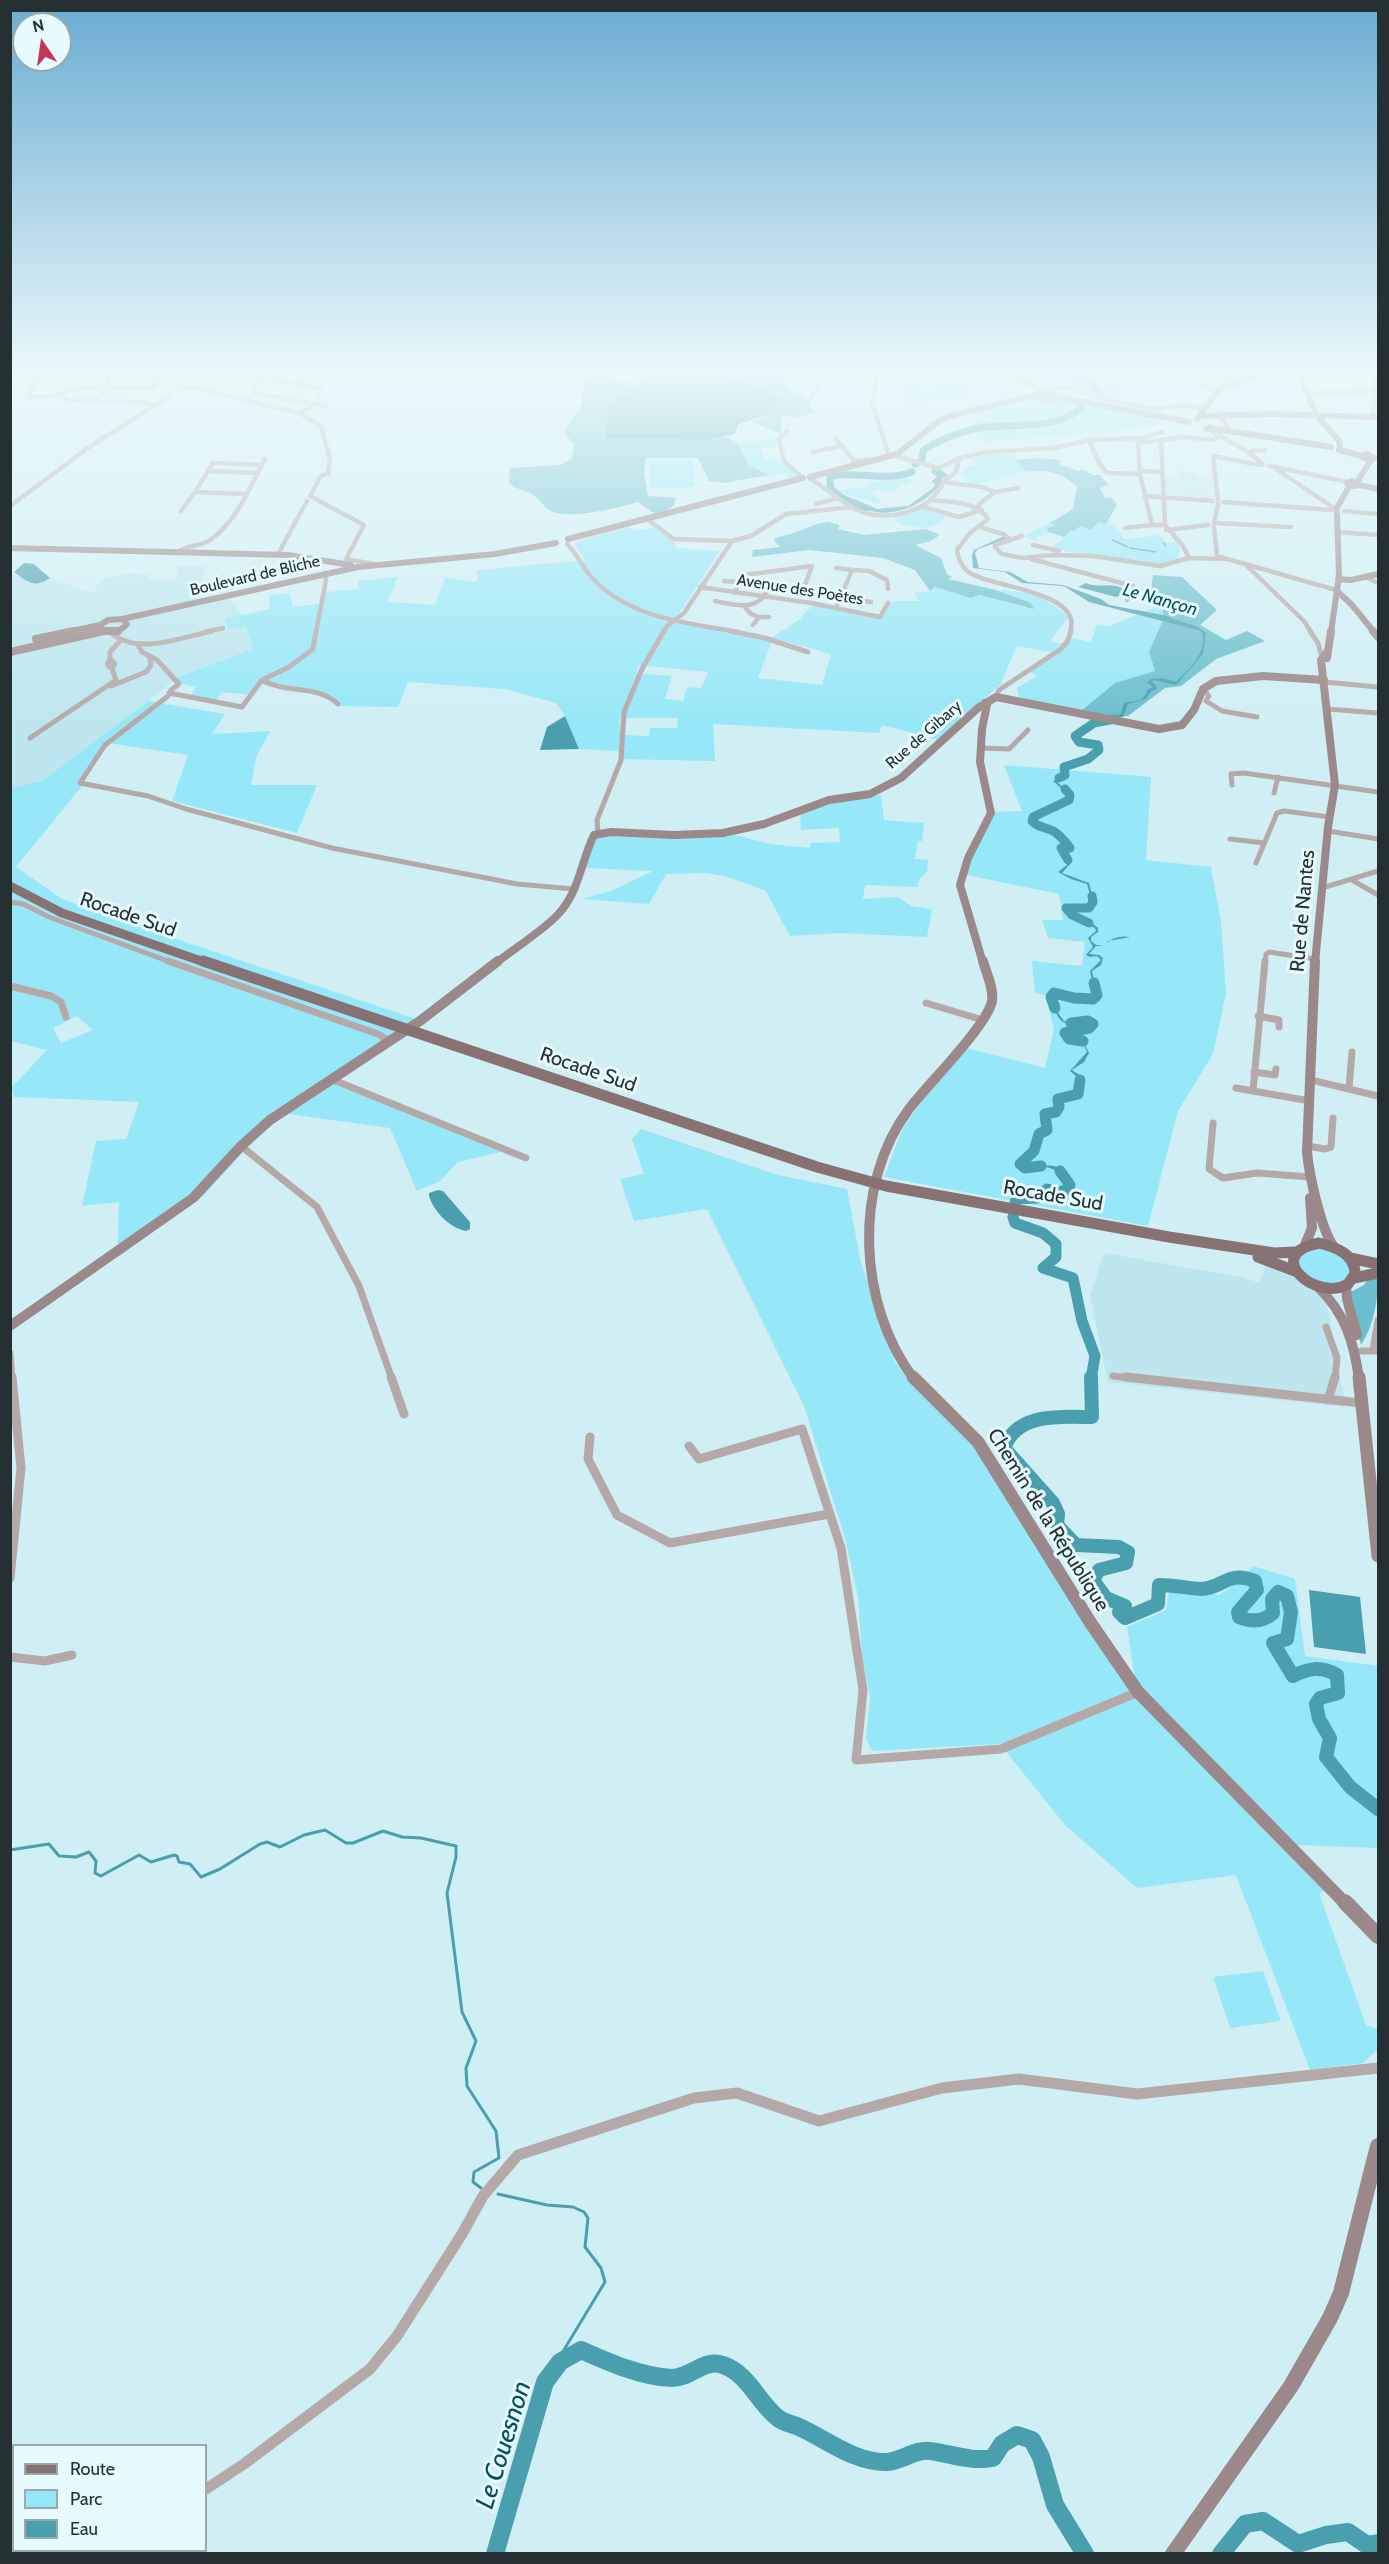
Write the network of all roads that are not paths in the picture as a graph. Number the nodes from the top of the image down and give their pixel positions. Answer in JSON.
{"nodes":[{"id":1,"x":33,"y":489,"type":"edge"},
{"id":2,"x":197,"y":489,"type":"edge"},
{"id":3,"x":248,"y":489,"type":"edge"},
{"id":4,"x":314,"y":489,"type":"edge"},
{"id":5,"x":768,"y":489,"type":"edge"},
{"id":6,"x":825,"y":489,"type":"edge"},
{"id":7,"x":939,"y":489,"type":"edge"},
{"id":8,"x":986,"y":489,"type":"edge"},
{"id":9,"x":1014,"y":489,"type":"edge"},
{"id":10,"x":1143,"y":489,"type":"edge"},
{"id":11,"x":1162,"y":489,"type":"edge"},
{"id":12,"x":1218,"y":489,"type":"edge"},
{"id":13,"x":1305,"y":489,"type":"edge"},
{"id":14,"x":1350,"y":489,"type":"edge"},
{"id":15,"x":195,"y":492,"type":"junction"},
{"id":16,"x":995,"y":492,"type":"junction"},
{"id":17,"x":245,"y":494,"type":"junction"},
{"id":18,"x":1145,"y":496,"type":"junction"},
{"id":19,"x":838,"y":498,"type":"junction"},
{"id":20,"x":1163,"y":498,"type":"junction"},
{"id":21,"x":930,"y":500,"type":"junction"},
{"id":22,"x":307,"y":501,"type":"dead end"},
{"id":23,"x":1218,"y":502,"type":"junction"},
{"id":24,"x":816,"y":504,"type":"dead end"},
{"id":25,"x":10,"y":506,"type":"edge"},
{"id":26,"x":921,"y":506,"type":"junction"},
{"id":27,"x":852,"y":507,"type":"junction"},
{"id":28,"x":981,"y":509,"type":"junction"},
{"id":29,"x":1338,"y":510,"type":"junction"},
{"id":30,"x":181,"y":511,"type":"dead end"},
{"id":31,"x":1378,"y":514,"type":"edge"},
{"id":32,"x":647,"y":519,"type":"junction"},
{"id":33,"x":1151,"y":522,"type":"junction"},
{"id":34,"x":1213,"y":525,"type":"junction"},
{"id":35,"x":1165,"y":526,"type":"junction"},
{"id":36,"x":1291,"y":527,"type":"dead end"},
{"id":37,"x":979,"y":528,"type":"junction"},
{"id":38,"x":1125,"y":528,"type":"dead end"},
{"id":39,"x":1338,"y":532,"type":"junction"},
{"id":40,"x":1378,"y":535,"type":"edge"},
{"id":41,"x":1022,"y":536,"type":"dead end"},
{"id":42,"x":1009,"y":538,"type":"junction"},
{"id":43,"x":732,"y":541,"type":"junction"},
{"id":44,"x":567,"y":542,"type":"junction"},
{"id":45,"x":1033,"y":545,"type":"dead end"},
{"id":46,"x":10,"y":548,"type":"edge"},
{"id":47,"x":176,"y":553,"type":"junction"},
{"id":48,"x":278,"y":554,"type":"junction"},
{"id":49,"x":1093,"y":556,"type":"junction"},
{"id":50,"x":1030,"y":558,"type":"junction"},
{"id":51,"x":1189,"y":558,"type":"junction"},
{"id":52,"x":1223,"y":558,"type":"junction"},
{"id":53,"x":318,"y":559,"type":"junction"},
{"id":54,"x":379,"y":565,"type":"junction"},
{"id":55,"x":1247,"y":566,"type":"junction"},
{"id":56,"x":279,"y":567,"type":"dead end"},
{"id":57,"x":358,"y":567,"type":"junction"},
{"id":58,"x":836,"y":568,"type":"dead end"},
{"id":59,"x":852,"y":570,"type":"junction"},
{"id":60,"x":324,"y":573,"type":"junction"},
{"id":61,"x":1378,"y":574,"type":"edge"},
{"id":62,"x":1365,"y":577,"type":"junction"},
{"id":63,"x":1338,"y":579,"type":"junction"},
{"id":64,"x":724,"y":580,"type":"dead end"},
{"id":65,"x":740,"y":582,"type":"junction"},
{"id":66,"x":771,"y":583,"type":"dead end"},
{"id":67,"x":1378,"y":583,"type":"edge"},
{"id":68,"x":700,"y":587,"type":"junction"},
{"id":69,"x":775,"y":589,"type":"junction"},
{"id":70,"x":888,"y":589,"type":"dead end"},
{"id":71,"x":1336,"y":590,"type":"junction"},
{"id":72,"x":734,"y":593,"type":"junction"},
{"id":73,"x":766,"y":597,"type":"junction"},
{"id":74,"x":841,"y":598,"type":"junction"},
{"id":75,"x":1127,"y":600,"type":"dead end"},
{"id":76,"x":715,"y":601,"type":"dead end"},
{"id":77,"x":871,"y":602,"type":"dead end"},
{"id":78,"x":888,"y":603,"type":"dead end"},
{"id":79,"x":1336,"y":603,"type":"junction"},
{"id":80,"x":1352,"y":605,"type":"junction"},
{"id":81,"x":744,"y":606,"type":"junction"},
{"id":82,"x":836,"y":608,"type":"junction"},
{"id":83,"x":759,"y":617,"type":"junction"},
{"id":84,"x":769,"y":617,"type":"dead end"},
{"id":85,"x":675,"y":619,"type":"junction"},
{"id":86,"x":124,"y":622,"type":"junction"},
{"id":87,"x":753,"y":625,"type":"dead end"},
{"id":88,"x":223,"y":628,"type":"dead end"},
{"id":89,"x":105,"y":629,"type":"junction"},
{"id":90,"x":119,"y":636,"type":"junction"},
{"id":91,"x":1378,"y":638,"type":"edge"},
{"id":92,"x":10,"y":645,"type":"edge"},
{"id":93,"x":138,"y":645,"type":"junction"},
{"id":94,"x":10,"y":652,"type":"edge"},
{"id":95,"x":808,"y":652,"type":"dead end"},
{"id":96,"x":1325,"y":654,"type":"junction"},
{"id":97,"x":149,"y":656,"type":"junction"},
{"id":98,"x":262,"y":680,"type":"junction"},
{"id":99,"x":1325,"y":681,"type":"junction"},
{"id":100,"x":108,"y":686,"type":"junction"},
{"id":101,"x":1378,"y":687,"type":"edge"},
{"id":102,"x":1204,"y":688,"type":"junction"},
{"id":103,"x":169,"y":693,"type":"junction"},
{"id":104,"x":996,"y":697,"type":"junction"},
{"id":105,"x":985,"y":703,"type":"junction"},
{"id":106,"x":338,"y":704,"type":"dead end"},
{"id":107,"x":1327,"y":709,"type":"junction"},
{"id":108,"x":1378,"y":712,"type":"edge"},
{"id":109,"x":1257,"y":717,"type":"dead end"},
{"id":110,"x":1028,"y":730,"type":"dead end"},
{"id":111,"x":30,"y":738,"type":"dead end"},
{"id":112,"x":981,"y":748,"type":"junction"},
{"id":113,"x":1278,"y":777,"type":"junction"},
{"id":114,"x":1232,"y":785,"type":"dead end"},
{"id":115,"x":1335,"y":785,"type":"junction"},
{"id":116,"x":1378,"y":792,"type":"edge"},
{"id":117,"x":1274,"y":793,"type":"dead end"},
{"id":118,"x":1330,"y":817,"type":"junction"},
{"id":119,"x":1328,"y":831,"type":"junction"},
{"id":120,"x":598,"y":833,"type":"junction"},
{"id":121,"x":1230,"y":839,"type":"dead end"},
{"id":122,"x":1378,"y":839,"type":"edge"},
{"id":123,"x":1264,"y":843,"type":"junction"},
{"id":124,"x":1256,"y":863,"type":"dead end"},
{"id":125,"x":1378,"y":871,"type":"edge"},
{"id":126,"x":1352,"y":880,"type":"junction"},
{"id":127,"x":10,"y":886,"type":"edge"},
{"id":128,"x":1322,"y":888,"type":"junction"},
{"id":129,"x":574,"y":889,"type":"junction"},
{"id":130,"x":1378,"y":895,"type":"edge"},
{"id":131,"x":10,"y":902,"type":"edge"},
{"id":132,"x":1315,"y":959,"type":"junction"},
{"id":133,"x":10,"y":987,"type":"edge"},
{"id":134,"x":926,"y":1003,"type":"dead end"},
{"id":135,"x":1258,"y":1016,"type":"junction"},
{"id":136,"x":66,"y":1017,"type":"dead end"},
{"id":137,"x":983,"y":1020,"type":"junction"},
{"id":138,"x":1279,"y":1027,"type":"dead end"},
{"id":139,"x":389,"y":1041,"type":"junction"},
{"id":140,"x":1352,"y":1052,"type":"dead end"},
{"id":141,"x":1276,"y":1069,"type":"dead end"},
{"id":142,"x":1254,"y":1072,"type":"junction"},
{"id":143,"x":331,"y":1079,"type":"junction"},
{"id":144,"x":1311,"y":1080,"type":"junction"},
{"id":145,"x":1236,"y":1088,"type":"dead end"},
{"id":146,"x":1349,"y":1088,"type":"junction"},
{"id":147,"x":1253,"y":1091,"type":"junction"},
{"id":148,"x":1378,"y":1096,"type":"edge"},
{"id":149,"x":1310,"y":1101,"type":"junction"},
{"id":150,"x":1333,"y":1118,"type":"dead end"},
{"id":151,"x":1213,"y":1123,"type":"dead end"},
{"id":152,"x":241,"y":1146,"type":"junction"},
{"id":153,"x":1307,"y":1146,"type":"junction"},
{"id":154,"x":526,"y":1158,"type":"dead end"},
{"id":155,"x":1311,"y":1182,"type":"junction"},
{"id":156,"x":1169,"y":1237,"type":"junction"},
{"id":157,"x":1334,"y":1247,"type":"junction"},
{"id":158,"x":1300,"y":1249,"type":"junction"},
{"id":159,"x":1350,"y":1258,"type":"junction"},
{"id":160,"x":1378,"y":1264,"type":"edge"},
{"id":161,"x":1295,"y":1270,"type":"junction"},
{"id":162,"x":1378,"y":1273,"type":"edge"},
{"id":163,"x":1350,"y":1281,"type":"junction"},
{"id":164,"x":1318,"y":1287,"type":"junction"},
{"id":165,"x":1378,"y":1320,"type":"edge"},
{"id":166,"x":10,"y":1326,"type":"edge"},
{"id":167,"x":1326,"y":1328,"type":"dead end"},
{"id":168,"x":1366,"y":1349,"type":"edge"},
{"id":169,"x":10,"y":1353,"type":"edge"},
{"id":170,"x":1113,"y":1376,"type":"dead end"},
{"id":171,"x":1328,"y":1400,"type":"junction"},
{"id":172,"x":1361,"y":1403,"type":"junction"},
{"id":173,"x":405,"y":1414,"type":"dead end"},
{"id":174,"x":590,"y":1437,"type":"dead end"},
{"id":175,"x":689,"y":1446,"type":"dead end"},
{"id":176,"x":829,"y":1514,"type":"junction"},
{"id":177,"x":1378,"y":1556,"type":"edge"},
{"id":178,"x":10,"y":1578,"type":"edge"},
{"id":179,"x":72,"y":1655,"type":"dead end"},
{"id":180,"x":10,"y":1657,"type":"edge"},
{"id":181,"x":1138,"y":1692,"type":"junction"},
{"id":182,"x":1378,"y":1936,"type":"edge"},
{"id":183,"x":1378,"y":2068,"type":"edge"},
{"id":184,"x":1378,"y":2146,"type":"edge"},
{"id":185,"x":207,"y":2488,"type":"edge"},
{"id":186,"x":1173,"y":2553,"type":"edge"}],
"edges":[{"from":1,"to":25,"type":"street"},
{"from":2,"to":15,"type":"street"},
{"from":3,"to":17,"type":"street"},
{"from":4,"to":54,"type":"street"},
{"from":5,"to":32,"type":"main road"},
{"from":6,"to":19,"type":"street"},
{"from":7,"to":21,"type":"street"},
{"from":8,"to":16,"type":"street"},
{"from":9,"to":16,"type":"street"},
{"from":10,"to":18,"type":"street"},
{"from":11,"to":20,"type":"street"},
{"from":12,"to":23,"type":"street"},
{"from":13,"to":29,"type":"street"},
{"from":14,"to":29,"type":"main road"},
{"from":15,"to":17,"type":"street"},
{"from":15,"to":30,"type":"street"},
{"from":16,"to":28,"type":"street"},
{"from":17,"to":47,"type":"street"},
{"from":18,"to":20,"type":"street"},
{"from":18,"to":33,"type":"street"},
{"from":19,"to":24,"type":"street"},
{"from":19,"to":27,"type":"street"},
{"from":20,"to":23,"type":"street"},
{"from":20,"to":35,"type":"street"},
{"from":21,"to":26,"type":"street"},
{"from":21,"to":28,"type":"street"},
{"from":22,"to":48,"type":"street"},
{"from":23,"to":29,"type":"street"},
{"from":23,"to":34,"type":"street"},
{"from":26,"to":27,"type":"street"},
{"from":26,"to":28,"type":"street"},
{"from":27,"to":43,"type":"street"},
{"from":28,"to":37,"type":"street"},
{"from":29,"to":31,"type":"street"},
{"from":29,"to":39,"type":"main road","name":"Rue de Nantes"},
{"from":32,"to":43,"type":"street"},
{"from":32,"to":44,"type":"main road"},
{"from":33,"to":35,"type":"street"},
{"from":33,"to":38,"type":"street"},
{"from":34,"to":35,"type":"street"},
{"from":34,"to":36,"type":"street"},
{"from":34,"to":52,"type":"street"},
{"from":35,"to":51,"type":"street"},
{"from":37,"to":42,"type":"street"},
{"from":37,"to":104,"type":"street"},
{"from":39,"to":40,"type":"street"},
{"from":39,"to":63,"type":"main road","name":"Rue de Nantes"},
{"from":41,"to":42,"type":"street"},
{"from":42,"to":50,"type":"street"},
{"from":43,"to":68,"type":"street"},
{"from":44,"to":54,"type":"main road","name":"Boulevard de Bliche"},
{"from":44,"to":85,"type":"street"},
{"from":45,"to":49,"type":"street"},
{"from":46,"to":47,"type":"main road"},
{"from":47,"to":48,"type":"main road"},
{"from":48,"to":53,"type":"main road"},
{"from":49,"to":50,"type":"street"},
{"from":49,"to":51,"type":"street"},
{"from":50,"to":75,"type":"street"},
{"from":51,"to":52,"type":"street"},
{"from":52,"to":55,"type":"street"},
{"from":53,"to":56,"type":"street"},
{"from":53,"to":57,"type":"main road"},
{"from":54,"to":57,"type":"main road","name":"Boulevard de Bliche"},
{"from":55,"to":71,"type":"street"},
{"from":55,"to":96,"type":"street"},
{"from":57,"to":60,"type":"main road","name":"Boulevard de Bliche"},
{"from":58,"to":59,"type":"street"},
{"from":59,"to":70,"type":"street"},
{"from":59,"to":74,"type":"street"},
{"from":60,"to":86,"type":"main road","name":"Boulevard de Bliche"},
{"from":60,"to":98,"type":"street"},
{"from":61,"to":62,"type":"main road"},
{"from":62,"to":63,"type":"main road"},
{"from":62,"to":67,"type":"street"},
{"from":63,"to":71,"type":"main road","name":"Rue de Nantes"},
{"from":64,"to":65,"type":"street"},
{"from":65,"to":69,"type":"street"},
{"from":65,"to":72,"type":"street"},
{"from":66,"to":69,"type":"street"},
{"from":68,"to":72,"type":"street","name":"Avenue des Poètes"},
{"from":68,"to":85,"type":"street"},
{"from":69,"to":73,"type":"street"},
{"from":71,"to":79,"type":"main road","name":"Rue de Nantes"},
{"from":71,"to":80,"type":"main road"},
{"from":72,"to":73,"type":"street","name":"Avenue des Poètes"},
{"from":73,"to":81,"type":"street"},
{"from":73,"to":82,"type":"street","name":"Avenue des Poètes"},
{"from":74,"to":77,"type":"street"},
{"from":74,"to":82,"type":"street"},
{"from":76,"to":81,"type":"street"},
{"from":78,"to":82,"type":"street","name":"Avenue des Poètes"},
{"from":79,"to":80,"type":"main road"},
{"from":79,"to":96,"type":"main road","name":"Rue de Nantes"},
{"from":80,"to":91,"type":"main road"},
{"from":81,"to":83,"type":"street"},
{"from":83,"to":84,"type":"street"},
{"from":83,"to":87,"type":"street"},
{"from":85,"to":95,"type":"street"},
{"from":85,"to":120,"type":"street"},
{"from":86,"to":89,"type":"main road","name":"Boulevard de Bliche"},
{"from":86,"to":90,"type":"main road"},
{"from":88,"to":93,"type":"street"},
{"from":89,"to":90,"type":"main road"},
{"from":89,"to":92,"type":"main road"},
{"from":89,"to":94,"type":"main road"},
{"from":90,"to":93,"type":"street"},
{"from":90,"to":100,"type":"street"},
{"from":93,"to":97,"type":"street"},
{"from":96,"to":99,"type":"main road","name":"Rue de Nantes"},
{"from":97,"to":100,"type":"street"},
{"from":97,"to":103,"type":"street"},
{"from":98,"to":103,"type":"street"},
{"from":98,"to":106,"type":"street"},
{"from":99,"to":101,"type":"street"},
{"from":99,"to":102,"type":"main road"},
{"from":99,"to":107,"type":"main road","name":"Rue de Nantes"},
{"from":100,"to":111,"type":"street"},
{"from":102,"to":104,"type":"main road"},
{"from":102,"to":109,"type":"street"},
{"from":103,"to":129,"type":"street"},
{"from":104,"to":105,"type":"main road","name":"Rue de Gibary"},
{"from":105,"to":112,"type":"main road","name":"Chemin de la République"},
{"from":105,"to":120,"type":"main road","name":"Rue de Gibary"},
{"from":107,"to":108,"type":"street"},
{"from":107,"to":115,"type":"main road","name":"Rue de Nantes"},
{"from":110,"to":112,"type":"street"},
{"from":112,"to":137,"type":"main road","name":"Chemin de la République"},
{"from":113,"to":114,"type":"street"},
{"from":113,"to":115,"type":"street"},
{"from":113,"to":117,"type":"street"},
{"from":115,"to":116,"type":"street"},
{"from":115,"to":118,"type":"main road","name":"Rue de Nantes"},
{"from":118,"to":119,"type":"main road","name":"Rue de Nantes"},
{"from":118,"to":123,"type":"street"},
{"from":119,"to":122,"type":"street"},
{"from":119,"to":128,"type":"main road","name":"Rue de Nantes"},
{"from":120,"to":129,"type":"main road"},
{"from":121,"to":123,"type":"street"},
{"from":123,"to":124,"type":"street"},
{"from":125,"to":126,"type":"street"},
{"from":126,"to":128,"type":"street"},
{"from":126,"to":130,"type":"street"},
{"from":127,"to":156,"type":"main road","name":"Rocade Sud"},
{"from":128,"to":132,"type":"main road","name":"Rue de Nantes"},
{"from":129,"to":139,"type":"main road"},
{"from":131,"to":139,"type":"street"},
{"from":132,"to":135,"type":"street"},
{"from":132,"to":144,"type":"main road","name":"Rue de Nantes"},
{"from":133,"to":136,"type":"street"},
{"from":134,"to":137,"type":"street"},
{"from":135,"to":138,"type":"street"},
{"from":135,"to":142,"type":"street"},
{"from":137,"to":181,"type":"main road","name":"Chemin de la République"},
{"from":139,"to":143,"type":"main road"},
{"from":140,"to":146,"type":"street"},
{"from":141,"to":142,"type":"street"},
{"from":142,"to":147,"type":"street"},
{"from":143,"to":152,"type":"main road"},
{"from":143,"to":154,"type":"street"},
{"from":144,"to":146,"type":"street"},
{"from":144,"to":149,"type":"main road","name":"Rue de Nantes"},
{"from":145,"to":147,"type":"street"},
{"from":146,"to":148,"type":"street"},
{"from":147,"to":149,"type":"street"},
{"from":149,"to":153,"type":"main road","name":"Rue de Nantes"},
{"from":150,"to":153,"type":"street"},
{"from":151,"to":155,"type":"street"},
{"from":152,"to":166,"type":"main road"},
{"from":152,"to":173,"type":"street"},
{"from":153,"to":155,"type":"main road","name":"Rue de Nantes"},
{"from":155,"to":157,"type":"main road","name":"Rue de Nantes"},
{"from":155,"to":158,"type":"main road","name":"Rue de Nantes"},
{"from":156,"to":158,"type":"main road","name":"Rocade Sud"},
{"from":156,"to":161,"type":"main road","name":"Rocade Sud"},
{"from":157,"to":158,"type":"main road"},
{"from":157,"to":159,"type":"main road"},
{"from":158,"to":161,"type":"main road"},
{"from":159,"to":160,"type":"main road"},
{"from":159,"to":163,"type":"main road"},
{"from":161,"to":164,"type":"main road"},
{"from":162,"to":163,"type":"main road"},
{"from":163,"to":164,"type":"main road"},
{"from":163,"to":168,"type":"main road"},
{"from":164,"to":168,"type":"main road"},
{"from":165,"to":168,"type":"street"},
{"from":167,"to":171,"type":"street"},
{"from":168,"to":172,"type":"main road"},
{"from":169,"to":178,"type":"street"},
{"from":170,"to":171,"type":"street"},
{"from":171,"to":172,"type":"street"},
{"from":172,"to":177,"type":"main road"},
{"from":174,"to":176,"type":"street"},
{"from":175,"to":176,"type":"street"},
{"from":176,"to":181,"type":"street"},
{"from":179,"to":180,"type":"street"},
{"from":181,"to":182,"type":"main road","name":"Chemin de la République"},
{"from":183,"to":185,"type":"street"},
{"from":184,"to":186,"type":"main road"}]}
